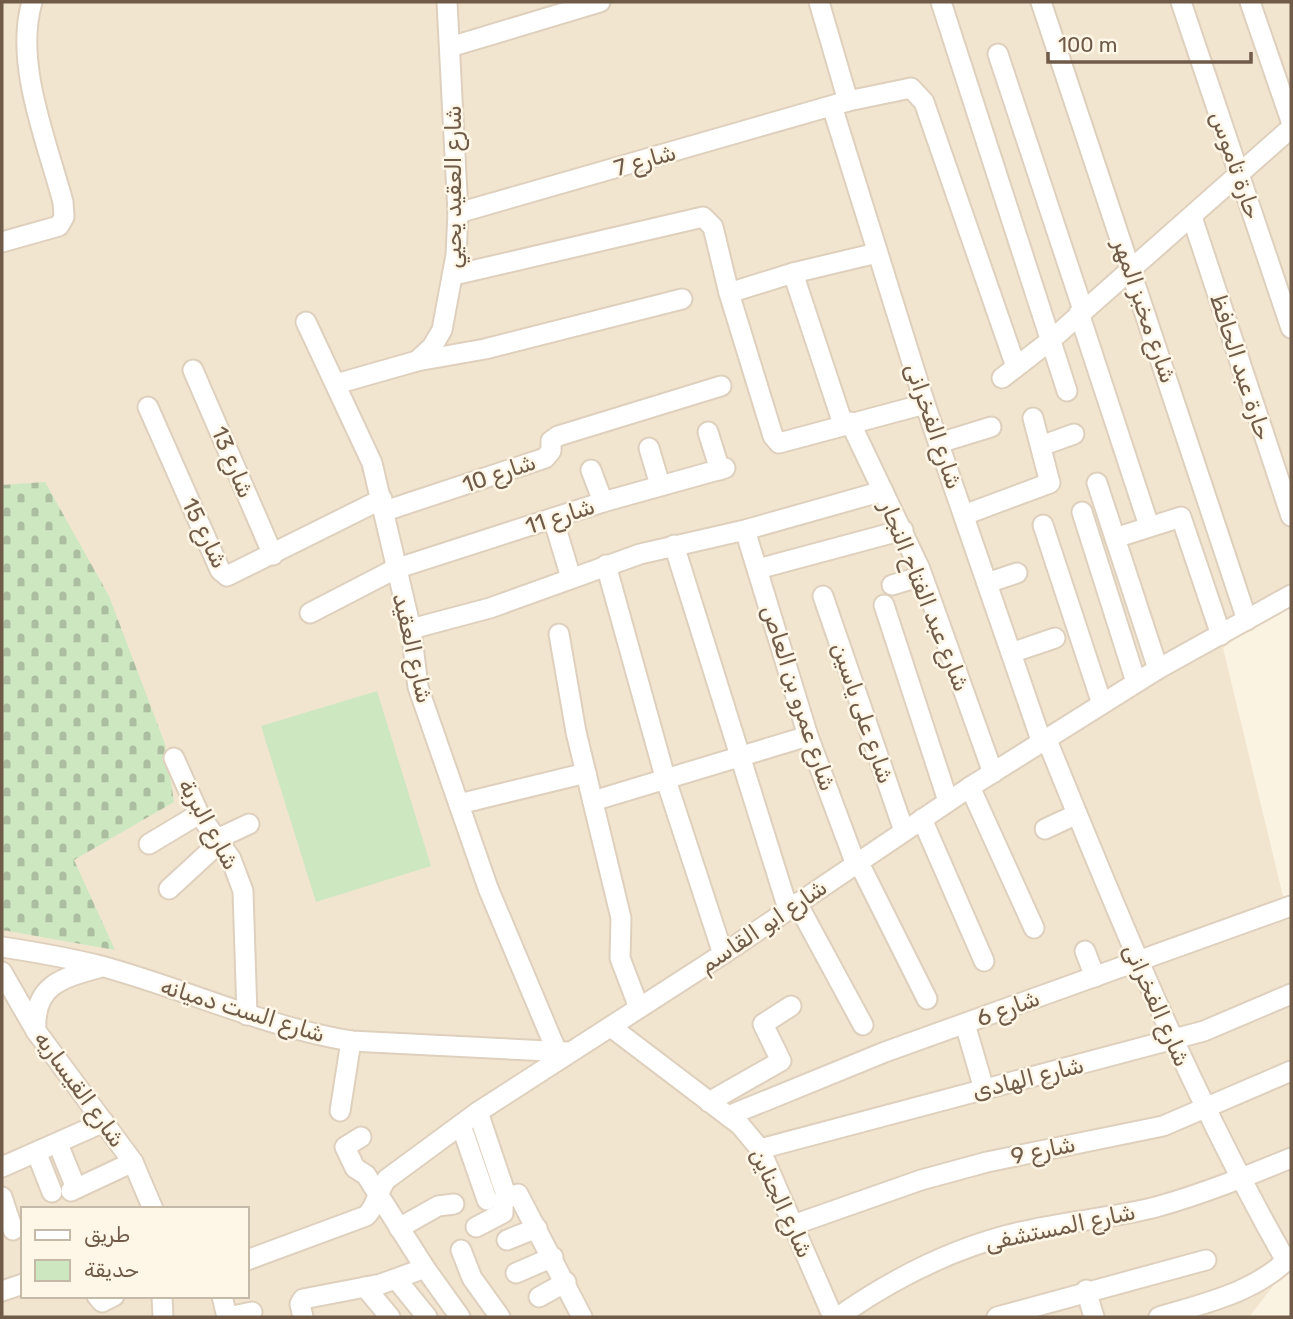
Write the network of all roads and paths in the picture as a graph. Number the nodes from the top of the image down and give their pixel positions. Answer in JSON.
{"nodes":[{"id":1,"x":32,"y":2,"type":"edge"},
{"id":2,"x":447,"y":2,"type":"edge"},
{"id":3,"x":600,"y":2,"type":"edge"},
{"id":4,"x":819,"y":2,"type":"edge"},
{"id":5,"x":942,"y":2,"type":"edge"},
{"id":6,"x":1041,"y":2,"type":"edge"},
{"id":7,"x":1181,"y":2,"type":"edge"},
{"id":8,"x":1250,"y":2,"type":"edge"},
{"id":9,"x":450,"y":47,"type":"junction"},
{"id":10,"x":998,"y":54,"type":"dead end"},
{"id":11,"x":840,"y":104,"type":"junction"},
{"id":12,"x":1290,"y":133,"type":"edge"},
{"id":13,"x":1240,"y":176,"type":"junction"},
{"id":14,"x":458,"y":213,"type":"junction"},
{"id":15,"x":1192,"y":217,"type":"junction"},
{"id":16,"x":2,"y":242,"type":"edge"},
{"id":17,"x":877,"y":253,"type":"junction"},
{"id":18,"x":1131,"y":269,"type":"junction"},
{"id":19,"x":793,"y":273,"type":"junction"},
{"id":20,"x":454,"y":275,"type":"junction"},
{"id":21,"x":729,"y":293,"type":"junction"},
{"id":22,"x":682,"y":299,"type":"dead end"},
{"id":23,"x":1081,"y":312,"type":"junction"},
{"id":24,"x":306,"y":322,"type":"dead end"},
{"id":25,"x":1291,"y":328,"type":"edge"},
{"id":26,"x":1051,"y":340,"type":"junction"},
{"id":27,"x":416,"y":361,"type":"junction"},
{"id":28,"x":193,"y":370,"type":"dead end"},
{"id":29,"x":336,"y":384,"type":"junction"},
{"id":30,"x":721,"y":386,"type":"dead end"},
{"id":31,"x":1067,"y":391,"type":"dead end"},
{"id":32,"x":926,"y":404,"type":"junction"},
{"id":33,"x":148,"y":407,"type":"dead end"},
{"id":34,"x":1033,"y":418,"type":"dead end"},
{"id":35,"x":846,"y":423,"type":"junction"},
{"id":36,"x":991,"y":427,"type":"dead end"},
{"id":37,"x":708,"y":432,"type":"dead end"},
{"id":38,"x":1074,"y":434,"type":"dead end"},
{"id":39,"x":939,"y":443,"type":"junction"},
{"id":40,"x":1041,"y":446,"type":"junction"},
{"id":41,"x":649,"y":448,"type":"dead end"},
{"id":42,"x":591,"y":470,"type":"dead end"},
{"id":43,"x":1097,"y":483,"type":"dead end"},
{"id":44,"x":660,"y":485,"type":"junction"},
{"id":45,"x":883,"y":491,"type":"junction"},
{"id":46,"x":603,"y":502,"type":"junction"},
{"id":47,"x":383,"y":505,"type":"junction"},
{"id":48,"x":1082,"y":512,"type":"dead end"},
{"id":49,"x":964,"y":515,"type":"junction"},
{"id":50,"x":1291,"y":516,"type":"edge"},
{"id":51,"x":553,"y":518,"type":"junction"},
{"id":52,"x":1043,"y":525,"type":"dead end"},
{"id":53,"x":1149,"y":526,"type":"junction"},
{"id":54,"x":745,"y":530,"type":"junction"},
{"id":55,"x":903,"y":530,"type":"junction"},
{"id":56,"x":1115,"y":538,"type":"junction"},
{"id":57,"x":674,"y":545,"type":"junction"},
{"id":58,"x":273,"y":555,"type":"junction"},
{"id":59,"x":606,"y":565,"type":"junction"},
{"id":60,"x":395,"y":569,"type":"junction"},
{"id":61,"x":758,"y":569,"type":"junction"},
{"id":62,"x":1017,"y":573,"type":"dead end"},
{"id":63,"x":922,"y":576,"type":"junction"},
{"id":64,"x":571,"y":578,"type":"junction"},
{"id":65,"x":987,"y":583,"type":"junction"},
{"id":66,"x":892,"y":585,"type":"dead end"},
{"id":67,"x":1291,"y":595,"type":"edge"},
{"id":68,"x":822,"y":596,"type":"dead end"},
{"id":69,"x":884,"y":605,"type":"dead end"},
{"id":70,"x":310,"y":613,"type":"dead end"},
{"id":71,"x":1247,"y":620,"type":"junction"},
{"id":72,"x":411,"y":629,"type":"junction"},
{"id":73,"x":559,"y":634,"type":"dead end"},
{"id":74,"x":1221,"y":635,"type":"junction"},
{"id":75,"x":1055,"y":638,"type":"dead end"},
{"id":76,"x":1011,"y":653,"type":"junction"},
{"id":77,"x":1158,"y":669,"type":"junction"},
{"id":78,"x":1136,"y":682,"type":"junction"},
{"id":79,"x":1102,"y":704,"type":"junction"},
{"id":80,"x":808,"y":736,"type":"junction"},
{"id":81,"x":1045,"y":741,"type":"junction"},
{"id":82,"x":738,"y":756,"type":"junction"},
{"id":83,"x":174,"y":758,"type":"dead end"},
{"id":84,"x":586,"y":773,"type":"junction"},
{"id":85,"x":993,"y":773,"type":"junction"},
{"id":86,"x":665,"y":777,"type":"junction"},
{"id":87,"x":970,"y":787,"type":"junction"},
{"id":88,"x":593,"y":801,"type":"junction"},
{"id":89,"x":948,"y":801,"type":"junction"},
{"id":90,"x":460,"y":804,"type":"junction"},
{"id":91,"x":199,"y":814,"type":"junction"},
{"id":92,"x":1077,"y":814,"type":"junction"},
{"id":93,"x":922,"y":819,"type":"junction"},
{"id":94,"x":249,"y":824,"type":"dead end"},
{"id":95,"x":1045,"y":830,"type":"dead end"},
{"id":96,"x":904,"y":831,"type":"junction"},
{"id":97,"x":218,"y":840,"type":"junction"},
{"id":98,"x":149,"y":844,"type":"dead end"},
{"id":99,"x":857,"y":864,"type":"junction"},
{"id":100,"x":169,"y":889,"type":"dead end"},
{"id":101,"x":793,"y":906,"type":"junction"},
{"id":102,"x":1291,"y":906,"type":"edge"},
{"id":103,"x":1034,"y":928,"type":"dead end"},
{"id":104,"x":2,"y":947,"type":"edge"},
{"id":105,"x":1085,"y":951,"type":"dead end"},
{"id":106,"x":723,"y":954,"type":"junction"},
{"id":107,"x":984,"y":961,"type":"dead end"},
{"id":108,"x":1136,"y":961,"type":"junction"},
{"id":109,"x":103,"y":967,"type":"junction"},
{"id":110,"x":2,"y":972,"type":"edge"},
{"id":111,"x":1095,"y":976,"type":"junction"},
{"id":112,"x":1291,"y":994,"type":"edge"},
{"id":113,"x":927,"y":999,"type":"dead end"},
{"id":114,"x":791,"y":1006,"type":"dead end"},
{"id":115,"x":639,"y":1008,"type":"junction"},
{"id":116,"x":247,"y":1015,"type":"junction"},
{"id":117,"x":965,"y":1024,"type":"junction"},
{"id":118,"x":863,"y":1026,"type":"dead end"},
{"id":119,"x":611,"y":1027,"type":"junction"},
{"id":120,"x":36,"y":1031,"type":"junction"},
{"id":121,"x":351,"y":1041,"type":"junction"},
{"id":122,"x":1172,"y":1041,"type":"junction"},
{"id":123,"x":565,"y":1052,"type":"junction"},
{"id":124,"x":1291,"y":1071,"type":"edge"},
{"id":125,"x":984,"y":1089,"type":"junction"},
{"id":126,"x":709,"y":1102,"type":"junction"},
{"id":127,"x":1205,"y":1109,"type":"junction"},
{"id":128,"x":340,"y":1111,"type":"dead end"},
{"id":129,"x":478,"y":1112,"type":"junction"},
{"id":130,"x":728,"y":1116,"type":"junction"},
{"id":131,"x":104,"y":1122,"type":"junction"},
{"id":132,"x":461,"y":1125,"type":"junction"},
{"id":133,"x":361,"y":1137,"type":"dead end"},
{"id":134,"x":58,"y":1144,"type":"junction"},
{"id":135,"x":760,"y":1149,"type":"junction"},
{"id":136,"x":37,"y":1154,"type":"junction"},
{"id":137,"x":1291,"y":1158,"type":"edge"},
{"id":138,"x":133,"y":1162,"type":"junction"},
{"id":139,"x":2,"y":1167,"type":"edge"},
{"id":140,"x":1240,"y":1179,"type":"junction"},
{"id":141,"x":66,"y":1190,"type":"junction"},
{"id":142,"x":376,"y":1196,"type":"junction"},
{"id":143,"x":2,"y":1197,"type":"edge"},
{"id":144,"x":497,"y":1199,"type":"junction"},
{"id":145,"x":454,"y":1204,"type":"dead end"},
{"id":146,"x":152,"y":1207,"type":"edge"},
{"id":147,"x":793,"y":1225,"type":"junction"},
{"id":148,"x":476,"y":1227,"type":"dead end"},
{"id":149,"x":399,"y":1228,"type":"junction"},
{"id":150,"x":537,"y":1228,"type":"junction"},
{"id":151,"x":13,"y":1230,"type":"dead end"},
{"id":152,"x":507,"y":1240,"type":"dead end"},
{"id":153,"x":461,"y":1250,"type":"dead end"},
{"id":154,"x":1289,"y":1258,"type":"edge"},
{"id":155,"x":248,"y":1260,"type":"edge"},
{"id":156,"x":1206,"y":1260,"type":"dead end"},
{"id":157,"x":562,"y":1266,"type":"junction"},
{"id":158,"x":425,"y":1268,"type":"junction"},
{"id":159,"x":516,"y":1273,"type":"dead end"},
{"id":160,"x":397,"y":1280,"type":"junction"},
{"id":161,"x":21,"y":1285,"type":"edge"},
{"id":162,"x":365,"y":1287,"type":"junction"},
{"id":163,"x":1086,"y":1290,"type":"junction"},
{"id":164,"x":2,"y":1291,"type":"edge"},
{"id":165,"x":538,"y":1297,"type":"dead end"},
{"id":166,"x":162,"y":1298,"type":"edge"},
{"id":167,"x":222,"y":1298,"type":"edge"},
{"id":168,"x":252,"y":1312,"type":"dead end"},
{"id":169,"x":163,"y":1317,"type":"edge"},
{"id":170,"x":227,"y":1317,"type":"edge"},
{"id":171,"x":303,"y":1317,"type":"edge"},
{"id":172,"x":390,"y":1317,"type":"edge"},
{"id":173,"x":427,"y":1317,"type":"edge"},
{"id":174,"x":460,"y":1317,"type":"edge"},
{"id":175,"x":500,"y":1317,"type":"edge"},
{"id":176,"x":582,"y":1317,"type":"edge"},
{"id":177,"x":835,"y":1317,"type":"edge"},
{"id":178,"x":998,"y":1317,"type":"edge"},
{"id":179,"x":1094,"y":1317,"type":"edge"},
{"id":180,"x":1159,"y":1317,"type":"edge"}],
"edges":[{"from":1,"to":16,"type":"street"},
{"from":2,"to":9,"type":"street","name":"شارع العقيد يحيي"},
{"from":3,"to":9,"type":"street"},
{"from":4,"to":11,"type":"street","name":"شارع الفخرانى"},
{"from":5,"to":26,"type":"street"},
{"from":6,"to":18,"type":"street","name":"شارع مخبز المهر"},
{"from":7,"to":13,"type":"street","name":"حارة تاموس"},
{"from":8,"to":12,"type":"street"},
{"from":9,"to":14,"type":"street","name":"شارع العقيد يحيي"},
{"from":10,"to":23,"type":"street"},
{"from":11,"to":14,"type":"street","name":"شارع 7"},
{"from":11,"to":17,"type":"street","name":"شارع الفخرانى"},
{"from":11,"to":26,"type":"street","name":"شارع 7"},
{"from":12,"to":13,"type":"street"},
{"from":13,"to":15,"type":"street"},
{"from":13,"to":25,"type":"street","name":"حارة تاموس"},
{"from":14,"to":20,"type":"street","name":"شارع العقيد يحيي"},
{"from":15,"to":18,"type":"street"},
{"from":15,"to":50,"type":"street","name":"حارة عبد الحافظ"},
{"from":17,"to":19,"type":"street"},
{"from":17,"to":32,"type":"street","name":"شارع الفخرانى"},
{"from":18,"to":23,"type":"street"},
{"from":18,"to":71,"type":"street","name":"شارع مخبز المهر"},
{"from":19,"to":21,"type":"street"},
{"from":19,"to":35,"type":"street","name":"شارع عبد الفتاح النجار"},
{"from":20,"to":21,"type":"street"},
{"from":20,"to":27,"type":"street","name":"شارع العقيد يحيي"},
{"from":21,"to":35,"type":"street"},
{"from":22,"to":27,"type":"street"},
{"from":23,"to":26,"type":"street"},
{"from":23,"to":53,"type":"street"},
{"from":24,"to":29,"type":"street","name":"شارع العقيد"},
{"from":26,"to":31,"type":"street"},
{"from":27,"to":29,"type":"street"},
{"from":28,"to":58,"type":"street","name":"شارع 13"},
{"from":29,"to":47,"type":"street","name":"شارع العقيد"},
{"from":30,"to":47,"type":"street","name":"شارع 10"},
{"from":32,"to":35,"type":"street"},
{"from":32,"to":39,"type":"street","name":"شارع الفخرانى"},
{"from":33,"to":58,"type":"street","name":"شارع 15"},
{"from":34,"to":40,"type":"street"},
{"from":35,"to":45,"type":"street","name":"شارع عبد الفتاح النجار"},
{"from":36,"to":39,"type":"street"},
{"from":37,"to":44,"type":"street","name":"شارع 11"},
{"from":38,"to":40,"type":"street"},
{"from":39,"to":49,"type":"street","name":"شارع الفخرانى"},
{"from":40,"to":49,"type":"street"},
{"from":41,"to":44,"type":"street"},
{"from":42,"to":46,"type":"street"},
{"from":43,"to":56,"type":"street"},
{"from":44,"to":46,"type":"street","name":"شارع 11"},
{"from":45,"to":54,"type":"street"},
{"from":45,"to":55,"type":"street","name":"شارع عبد الفتاح النجار"},
{"from":46,"to":51,"type":"street","name":"شارع 11"},
{"from":47,"to":58,"type":"street","name":"شارع 15"},
{"from":47,"to":60,"type":"street","name":"شارع العقيد"},
{"from":48,"to":78,"type":"street"},
{"from":49,"to":65,"type":"street","name":"شارع الفخرانى"},
{"from":51,"to":60,"type":"street","name":"شارع 11"},
{"from":51,"to":64,"type":"street"},
{"from":52,"to":79,"type":"street"},
{"from":53,"to":56,"type":"street"},
{"from":53,"to":74,"type":"street"},
{"from":54,"to":57,"type":"street"},
{"from":54,"to":61,"type":"street","name":"شارع عمرو بن العاص"},
{"from":55,"to":61,"type":"street"},
{"from":55,"to":63,"type":"street","name":"شارع عبد الفتاح النجار"},
{"from":56,"to":77,"type":"street"},
{"from":57,"to":59,"type":"street"},
{"from":57,"to":82,"type":"street"},
{"from":59,"to":64,"type":"street"},
{"from":59,"to":86,"type":"street"},
{"from":60,"to":70,"type":"street","name":"شارع 11"},
{"from":60,"to":72,"type":"street","name":"شارع العقيد"},
{"from":61,"to":80,"type":"street","name":"شارع عمرو بن العاص"},
{"from":62,"to":65,"type":"street"},
{"from":63,"to":66,"type":"street"},
{"from":63,"to":85,"type":"street","name":"شارع عبد الفتاح النجار"},
{"from":64,"to":72,"type":"street"},
{"from":65,"to":76,"type":"street","name":"شارع الفخرانى"},
{"from":67,"to":71,"type":"street","name":"شارع ابو القاسم"},
{"from":68,"to":96,"type":"street","name":"شارع على ياسين"},
{"from":69,"to":89,"type":"street"},
{"from":71,"to":74,"type":"street","name":"شارع ابو القاسم"},
{"from":72,"to":90,"type":"street","name":"شارع العقيد"},
{"from":73,"to":84,"type":"street"},
{"from":74,"to":77,"type":"street","name":"شارع ابو القاسم"},
{"from":75,"to":76,"type":"street"},
{"from":76,"to":81,"type":"street","name":"شارع الفخرانى"},
{"from":77,"to":78,"type":"street","name":"شارع ابو القاسم"},
{"from":78,"to":79,"type":"street","name":"شارع ابو القاسم"},
{"from":79,"to":81,"type":"street","name":"شارع ابو القاسم"},
{"from":80,"to":82,"type":"street"},
{"from":80,"to":99,"type":"street","name":"شارع عمرو بن العاص"},
{"from":81,"to":85,"type":"street","name":"شارع ابو القاسم"},
{"from":81,"to":92,"type":"street","name":"شارع الفخرانى"},
{"from":82,"to":86,"type":"street"},
{"from":82,"to":101,"type":"street"},
{"from":83,"to":91,"type":"street","name":"شارع البربة"},
{"from":84,"to":88,"type":"street"},
{"from":84,"to":90,"type":"street"},
{"from":85,"to":87,"type":"street","name":"شارع ابو القاسم"},
{"from":86,"to":88,"type":"street"},
{"from":86,"to":106,"type":"street"},
{"from":87,"to":89,"type":"street","name":"شارع ابو القاسم"},
{"from":87,"to":103,"type":"street"},
{"from":88,"to":115,"type":"street"},
{"from":89,"to":93,"type":"street","name":"شارع ابو القاسم"},
{"from":90,"to":123,"type":"street","name":"شارع العقيد"},
{"from":91,"to":97,"type":"street","name":"شارع البربة"},
{"from":91,"to":98,"type":"street"},
{"from":92,"to":95,"type":"street"},
{"from":92,"to":108,"type":"street","name":"شارع الفخرانى"},
{"from":93,"to":96,"type":"street","name":"شارع ابو القاسم"},
{"from":93,"to":107,"type":"street"},
{"from":94,"to":97,"type":"street"},
{"from":96,"to":99,"type":"street","name":"شارع ابو القاسم"},
{"from":97,"to":100,"type":"street"},
{"from":97,"to":116,"type":"street","name":"شارع البربة"},
{"from":99,"to":101,"type":"street","name":"شارع ابو القاسم"},
{"from":99,"to":113,"type":"street","name":"شارع عمرو بن العاص"},
{"from":101,"to":106,"type":"street","name":"شارع ابو القاسم"},
{"from":101,"to":118,"type":"street"},
{"from":102,"to":108,"type":"street","name":"شارع 6"},
{"from":104,"to":109,"type":"street","name":"شارع الست دميانه"},
{"from":105,"to":111,"type":"street"},
{"from":106,"to":115,"type":"street","name":"شارع ابو القاسم"},
{"from":108,"to":111,"type":"street","name":"شارع 6"},
{"from":108,"to":122,"type":"street","name":"شارع الفخرانى"},
{"from":109,"to":116,"type":"street","name":"شارع الست دميانه"},
{"from":109,"to":120,"type":"street"},
{"from":110,"to":120,"type":"street","name":"شارع القيساريه"},
{"from":111,"to":117,"type":"street","name":"شارع 6"},
{"from":112,"to":122,"type":"street","name":"شارع الهادى"},
{"from":114,"to":126,"type":"street"},
{"from":115,"to":119,"type":"street","name":"شارع ابو القاسم"},
{"from":116,"to":121,"type":"street","name":"شارع الست دميانه"},
{"from":117,"to":125,"type":"street"},
{"from":117,"to":130,"type":"street","name":"شارع 6"},
{"from":119,"to":123,"type":"street","name":"شارع ابو القاسم"},
{"from":119,"to":126,"type":"street","name":"شارع الجناين"},
{"from":120,"to":131,"type":"street","name":"شارع القيساريه"},
{"from":121,"to":123,"type":"street","name":"شارع الست دميانه"},
{"from":121,"to":128,"type":"street"},
{"from":122,"to":125,"type":"street","name":"شارع الهادى"},
{"from":122,"to":127,"type":"street","name":"شارع الفخرانى"},
{"from":123,"to":129,"type":"street","name":"شارع ابو القاسم"},
{"from":124,"to":127,"type":"street","name":"شارع 9"},
{"from":125,"to":135,"type":"street","name":"شارع الهادى"},
{"from":126,"to":130,"type":"street","name":"شارع الجناين"},
{"from":127,"to":140,"type":"street","name":"شارع الفخرانى"},
{"from":127,"to":147,"type":"street","name":"شارع 9"},
{"from":129,"to":132,"type":"street","name":"شارع ابو القاسم"},
{"from":129,"to":144,"type":"street"},
{"from":130,"to":135,"type":"street","name":"شارع الجناين"},
{"from":131,"to":134,"type":"street"},
{"from":131,"to":138,"type":"street","name":"شارع القيساريه"},
{"from":132,"to":142,"type":"street","name":"شارع ابو القاسم"},
{"from":132,"to":144,"type":"street"},
{"from":133,"to":142,"type":"street"},
{"from":134,"to":136,"type":"street"},
{"from":134,"to":141,"type":"street"},
{"from":135,"to":147,"type":"street","name":"شارع الجناين"},
{"from":136,"to":139,"type":"street"},
{"from":136,"to":141,"type":"street"},
{"from":137,"to":140,"type":"street","name":"شارع المستشفى"},
{"from":138,"to":141,"type":"street"},
{"from":138,"to":146,"type":"street","name":"شارع القيساريه"},
{"from":140,"to":154,"type":"street","name":"شارع الفخرانى"},
{"from":140,"to":177,"type":"street","name":"شارع المستشفى"},
{"from":142,"to":149,"type":"street"},
{"from":142,"to":155,"type":"street","name":"شارع ابو القاسم"},
{"from":143,"to":151,"type":"street"},
{"from":144,"to":148,"type":"street"},
{"from":144,"to":150,"type":"street"},
{"from":145,"to":149,"type":"street"},
{"from":147,"to":177,"type":"street","name":"شارع الجناين"},
{"from":149,"to":158,"type":"street"},
{"from":150,"to":152,"type":"street"},
{"from":150,"to":157,"type":"street"},
{"from":153,"to":175,"type":"street"},
{"from":154,"to":180,"type":"street"},
{"from":156,"to":163,"type":"street"},
{"from":157,"to":159,"type":"street"},
{"from":157,"to":165,"type":"street"},
{"from":157,"to":176,"type":"street"},
{"from":158,"to":160,"type":"street"},
{"from":158,"to":174,"type":"street"},
{"from":160,"to":162,"type":"street"},
{"from":160,"to":173,"type":"street"},
{"from":161,"to":164,"type":"street"},
{"from":162,"to":171,"type":"street"},
{"from":162,"to":172,"type":"street"},
{"from":163,"to":178,"type":"street"},
{"from":163,"to":179,"type":"street"},
{"from":166,"to":169,"type":"street"},
{"from":167,"to":170,"type":"street"},
{"from":168,"to":170,"type":"street"}]}
